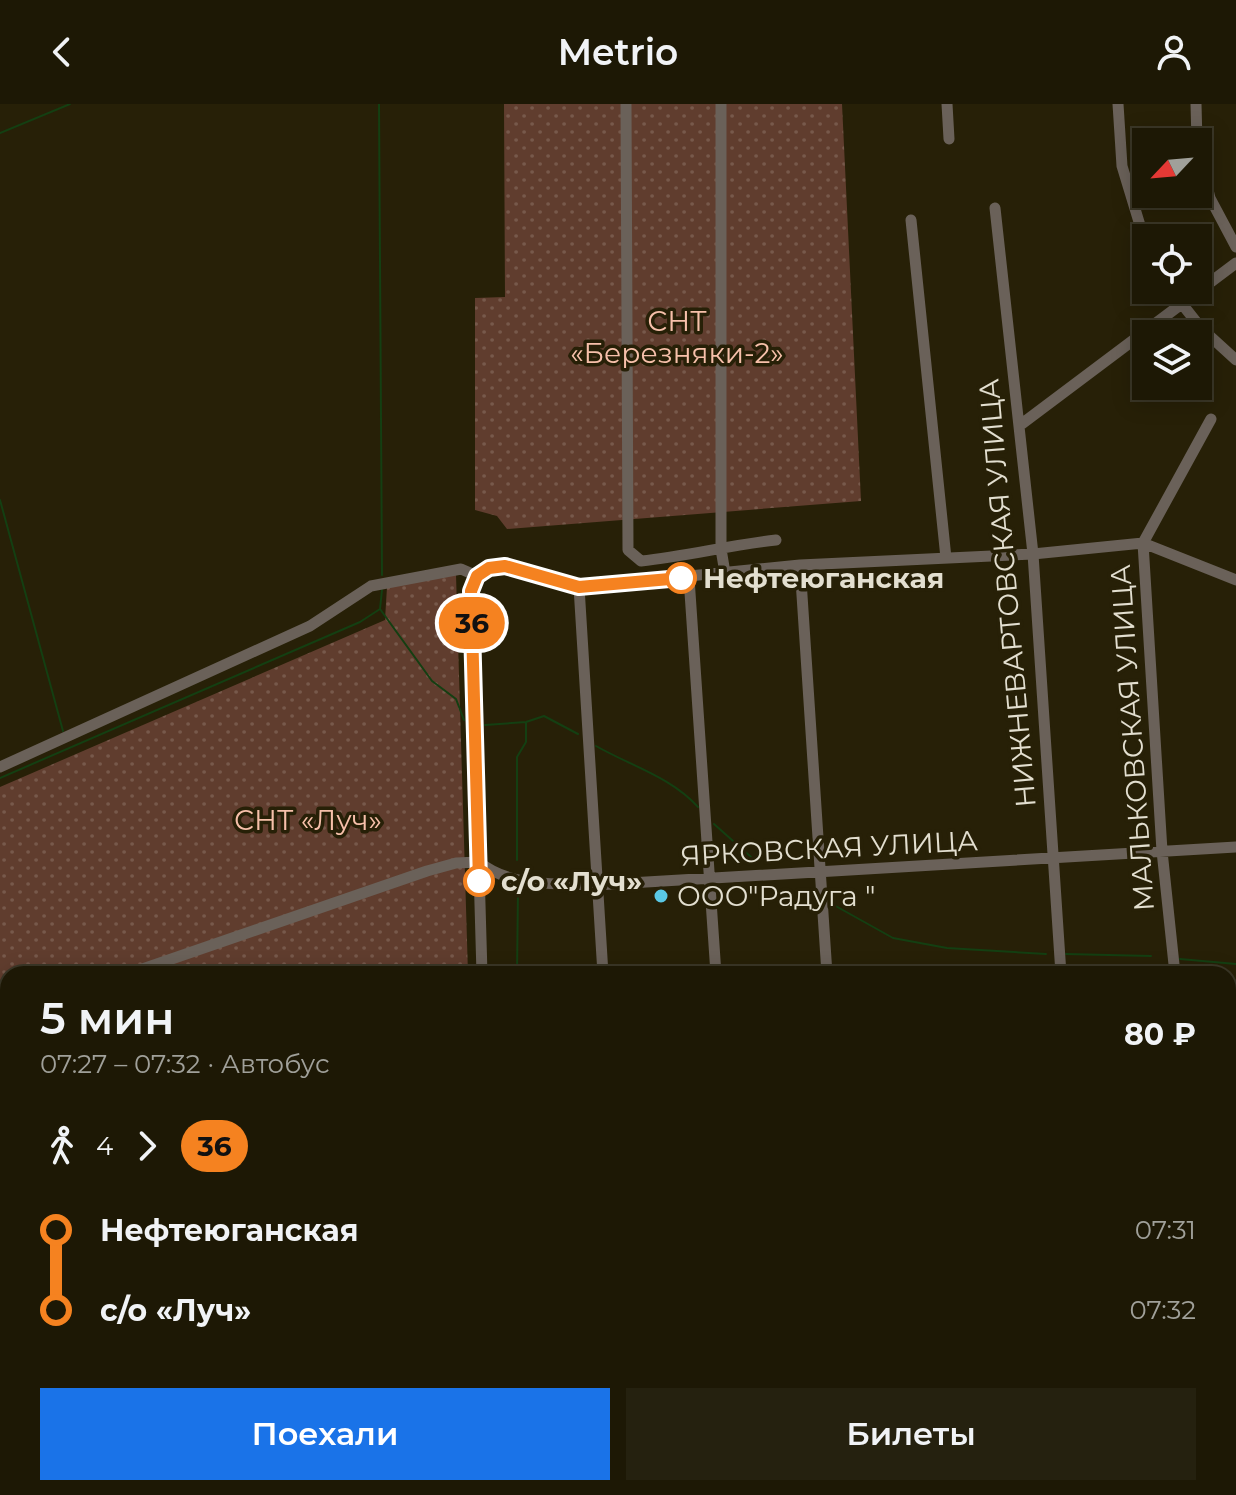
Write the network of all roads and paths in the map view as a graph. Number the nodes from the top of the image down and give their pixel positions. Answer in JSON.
{"nodes":[{"id":1,"x":626,"y":104,"type":"edge"},
{"id":2,"x":721,"y":104,"type":"edge"},
{"id":3,"x":947,"y":104,"type":"edge"},
{"id":4,"x":1118,"y":104,"type":"edge"},
{"id":5,"x":1196,"y":104,"type":"edge"},
{"id":6,"x":1197,"y":128,"type":"edge"},
{"id":7,"x":949,"y":139,"type":"dead end"},
{"id":8,"x":1212,"y":202,"type":"edge"},
{"id":9,"x":995,"y":208,"type":"dead end"},
{"id":10,"x":911,"y":220,"type":"dead end"},
{"id":11,"x":1140,"y":224,"type":"edge"},
{"id":12,"x":1236,"y":247,"type":"edge"},
{"id":13,"x":1236,"y":263,"type":"edge"},
{"id":14,"x":1181,"y":305,"type":"junction"},
{"id":15,"x":1236,"y":360,"type":"edge"},
{"id":16,"x":1211,"y":419,"type":"dead end"},
{"id":17,"x":1019,"y":426,"type":"junction"},
{"id":18,"x":776,"y":540,"type":"dead end"},
{"id":19,"x":1143,"y":543,"type":"junction"},
{"id":20,"x":721,"y":549,"type":"junction"},
{"id":21,"x":1033,"y":554,"type":"junction"},
{"id":22,"x":946,"y":558,"type":"junction"},
{"id":23,"x":800,"y":565,"type":"junction"},
{"id":24,"x":725,"y":573,"type":"junction"},
{"id":25,"x":477,"y":576,"type":"junction"},
{"id":26,"x":689,"y":578,"type":"junction"},
{"id":27,"x":1236,"y":580,"type":"edge"},
{"id":28,"x":579,"y":587,"type":"junction"},
{"id":29,"x":0,"y":767,"type":"edge"},
{"id":30,"x":1236,"y":847,"type":"edge"},
{"id":31,"x":1162,"y":851,"type":"junction"},
{"id":32,"x":1052,"y":859,"type":"junction"},
{"id":33,"x":479,"y":862,"type":"junction"},
{"id":34,"x":820,"y":873,"type":"junction"},
{"id":35,"x":711,"y":879,"type":"junction"},
{"id":36,"x":596,"y":885,"type":"junction"},
{"id":37,"x":151,"y":966,"type":"edge"},
{"id":38,"x":482,"y":966,"type":"edge"},
{"id":39,"x":602,"y":966,"type":"edge"},
{"id":40,"x":716,"y":966,"type":"edge"},
{"id":41,"x":826,"y":966,"type":"edge"},
{"id":42,"x":1060,"y":966,"type":"edge"},
{"id":43,"x":1174,"y":966,"type":"edge"}],
"edges":[{"from":1,"to":20,"type":"street"},
{"from":2,"to":20,"type":"street"},
{"from":3,"to":7,"type":"street"},
{"from":4,"to":11,"type":"street"},
{"from":5,"to":6,"type":"street"},
{"from":8,"to":12,"type":"street"},
{"from":9,"to":17,"type":"street","name":"НИЖНЕВАРТОВСКАЯ УЛИЦА"},
{"from":10,"to":22,"type":"street"},
{"from":13,"to":14,"type":"street"},
{"from":14,"to":15,"type":"street"},
{"from":14,"to":17,"type":"street"},
{"from":16,"to":19,"type":"street","name":"МАЛЬКОВСКАЯ УЛИЦА"},
{"from":17,"to":21,"type":"street","name":"НИЖНЕВАРТОВСКАЯ УЛИЦА"},
{"from":18,"to":20,"type":"street"},
{"from":19,"to":21,"type":"street"},
{"from":19,"to":27,"type":"street"},
{"from":19,"to":31,"type":"street","name":"МАЛЬКОВСКАЯ УЛИЦА"},
{"from":20,"to":24,"type":"street"},
{"from":21,"to":22,"type":"street"},
{"from":21,"to":32,"type":"street","name":"НИЖНЕВАРТОВСКАЯ УЛИЦА"},
{"from":22,"to":23,"type":"street"},
{"from":23,"to":24,"type":"street"},
{"from":23,"to":34,"type":"street"},
{"from":24,"to":26,"type":"street"},
{"from":25,"to":28,"type":"street"},
{"from":25,"to":29,"type":"street"},
{"from":25,"to":33,"type":"street"},
{"from":26,"to":28,"type":"street"},
{"from":26,"to":35,"type":"street"},
{"from":28,"to":36,"type":"street"},
{"from":30,"to":31,"type":"street","name":"ЯРКОВСКАЯ УЛИЦА"},
{"from":31,"to":32,"type":"street","name":"ЯРКОВСКАЯ УЛИЦА"},
{"from":31,"to":43,"type":"street","name":"МАЛЬКОВСКАЯ УЛИЦА"},
{"from":32,"to":34,"type":"street","name":"ЯРКОВСКАЯ УЛИЦА"},
{"from":32,"to":42,"type":"street","name":"НИЖНЕВАРТОВСКАЯ УЛИЦА"},
{"from":33,"to":36,"type":"street","name":"ЯРКОВСКАЯ УЛИЦА"},
{"from":33,"to":37,"type":"street"},
{"from":33,"to":38,"type":"street"},
{"from":34,"to":35,"type":"street","name":"ЯРКОВСКАЯ УЛИЦА"},
{"from":34,"to":41,"type":"street"},
{"from":35,"to":36,"type":"street","name":"ЯРКОВСКАЯ УЛИЦА"},
{"from":35,"to":40,"type":"street"},
{"from":36,"to":39,"type":"street"}]}
